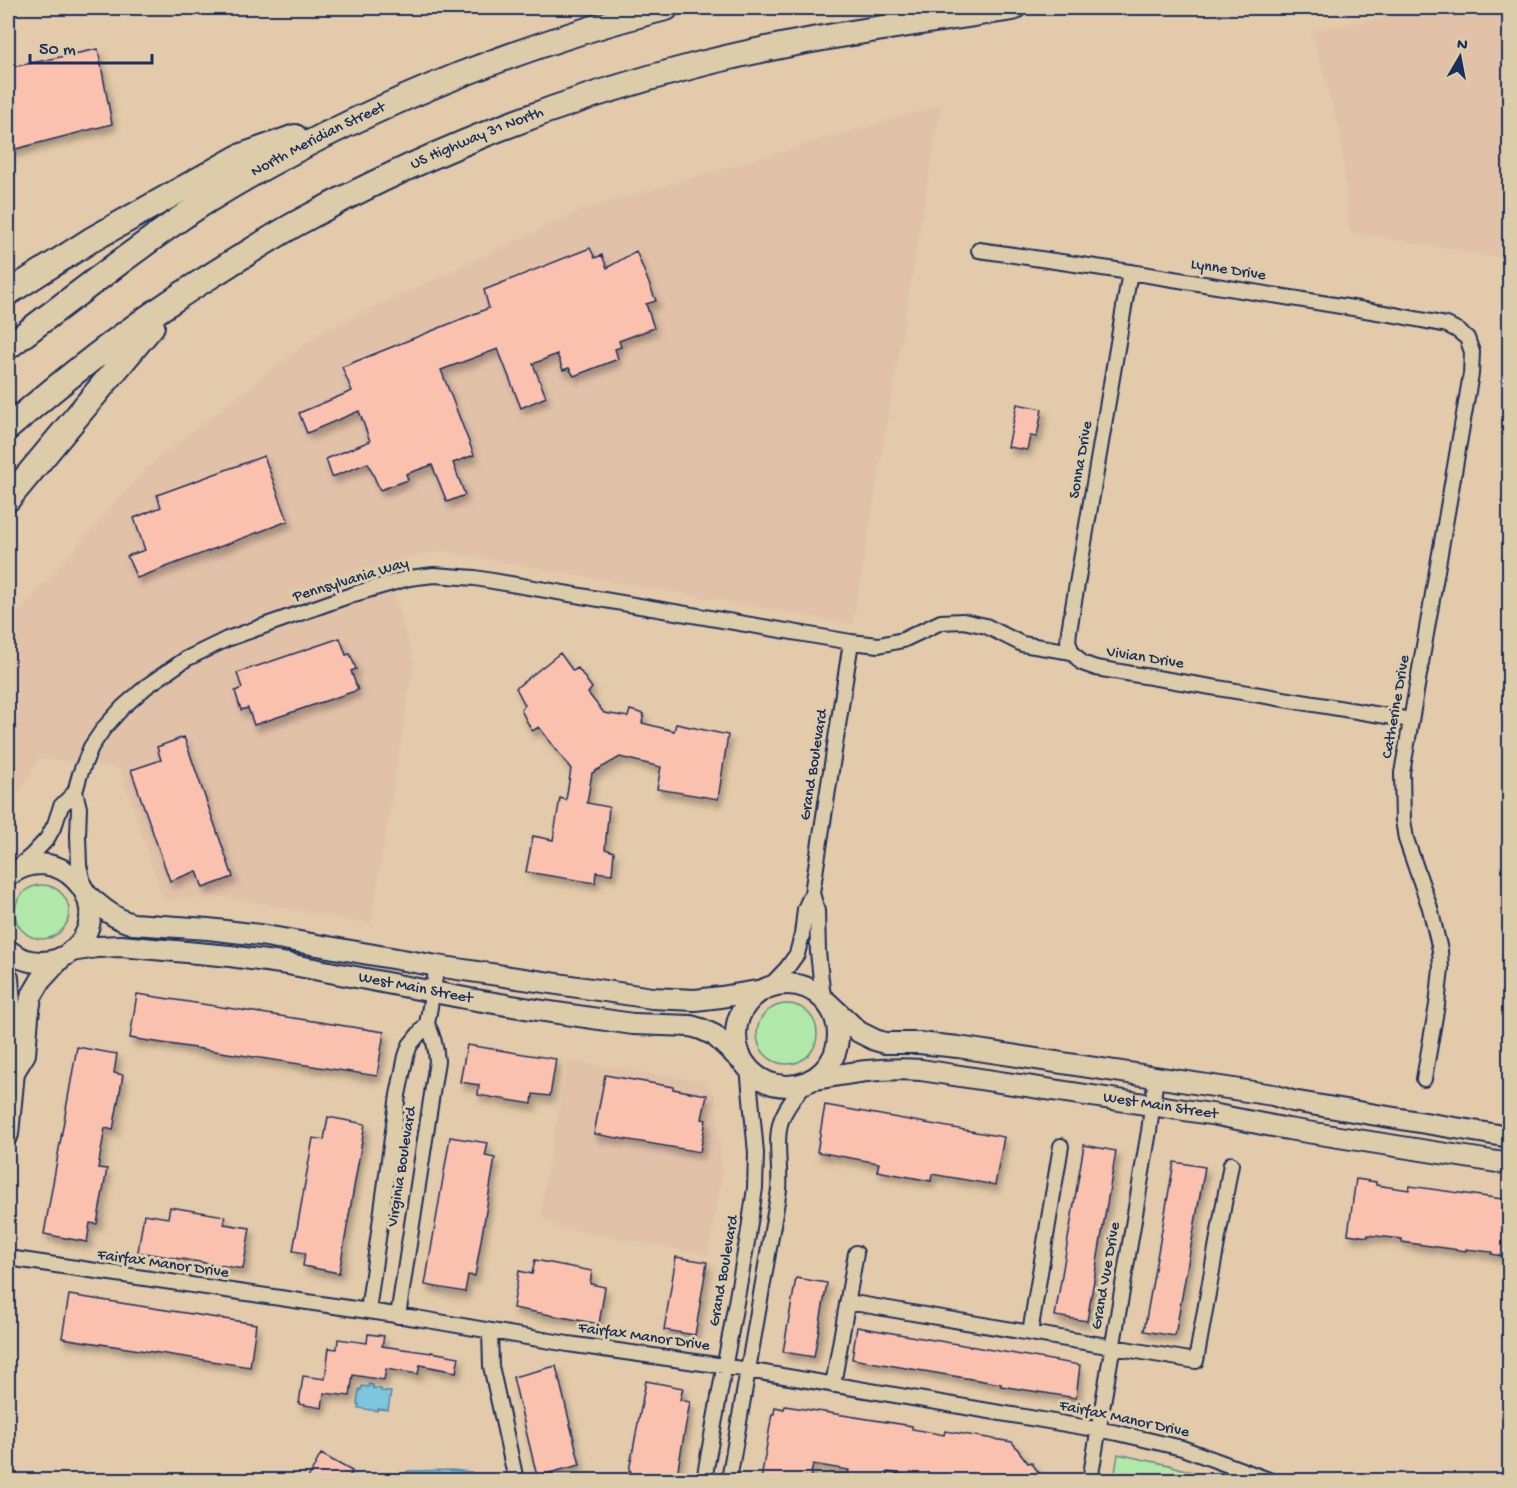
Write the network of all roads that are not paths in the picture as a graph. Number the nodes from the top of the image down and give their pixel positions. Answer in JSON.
{"nodes":[{"id":1,"x":666,"y":8,"type":"edge"},
{"id":2,"x":1013,"y":8,"type":"edge"},
{"id":3,"x":410,"y":95,"type":"junction"},
{"id":4,"x":979,"y":250,"type":"dead end"},
{"id":5,"x":1130,"y":272,"type":"junction"},
{"id":6,"x":8,"y":293,"type":"edge"},
{"id":7,"x":175,"y":299,"type":"junction"},
{"id":8,"x":1467,"y":338,"type":"joint"},
{"id":9,"x":8,"y":347,"type":"edge"},
{"id":10,"x":8,"y":428,"type":"edge"},
{"id":11,"x":8,"y":499,"type":"edge"},
{"id":12,"x":851,"y":642,"type":"junction"},
{"id":13,"x":1072,"y":652,"type":"junction"},
{"id":14,"x":1411,"y":720,"type":"junction"},
{"id":15,"x":75,"y":792,"type":"junction"},
{"id":16,"x":10,"y":874,"type":"edge"},
{"id":17,"x":86,"y":894,"type":"junction"},
{"id":18,"x":812,"y":894,"type":"junction"},
{"id":19,"x":8,"y":950,"type":"edge"},
{"id":20,"x":66,"y":955,"type":"junction"},
{"id":21,"x":436,"y":966,"type":"junction"},
{"id":22,"x":8,"y":978,"type":"edge"},
{"id":23,"x":766,"y":988,"type":"junction"},
{"id":24,"x":432,"y":992,"type":"junction"},
{"id":25,"x":825,"y":1000,"type":"junction"},
{"id":26,"x":426,"y":1024,"type":"junction"},
{"id":27,"x":747,"y":1066,"type":"junction"},
{"id":28,"x":14,"y":1072,"type":"junction"},
{"id":29,"x":1156,"y":1077,"type":"junction"},
{"id":30,"x":1424,"y":1079,"type":"dead end"},
{"id":31,"x":808,"y":1081,"type":"junction"},
{"id":32,"x":1152,"y":1105,"type":"junction"},
{"id":33,"x":8,"y":1134,"type":"edge"},
{"id":34,"x":1509,"y":1137,"type":"edge"},
{"id":35,"x":1061,"y":1146,"type":"dead end"},
{"id":36,"x":1231,"y":1164,"type":"dead end"},
{"id":37,"x":1509,"y":1164,"type":"edge"},
{"id":38,"x":856,"y":1253,"type":"dead end"},
{"id":39,"x":8,"y":1258,"type":"edge"},
{"id":40,"x":848,"y":1302,"type":"junction"},
{"id":41,"x":368,"y":1311,"type":"junction"},
{"id":42,"x":398,"y":1316,"type":"junction"},
{"id":43,"x":490,"y":1331,"type":"junction"},
{"id":44,"x":1030,"y":1333,"type":"junction"},
{"id":45,"x":1112,"y":1346,"type":"junction"},
{"id":46,"x":724,"y":1366,"type":"junction"},
{"id":47,"x":748,"y":1371,"type":"junction"},
{"id":48,"x":833,"y":1385,"type":"junction"},
{"id":49,"x":1098,"y":1430,"type":"junction"},
{"id":50,"x":516,"y":1480,"type":"edge"},
{"id":51,"x":704,"y":1480,"type":"edge"},
{"id":52,"x":729,"y":1480,"type":"edge"},
{"id":53,"x":1090,"y":1480,"type":"edge"},
{"id":54,"x":1269,"y":1480,"type":"edge"}],
"edges":[{"from":1,"to":3,"type":"highway","name":"North Meridian Street"},
{"from":2,"to":7,"type":"highway","name":"US Highway 31 North"},
{"from":3,"to":6,"type":"highway"},
{"from":3,"to":9,"type":"highway","name":"North Meridian Street"},
{"from":4,"to":5,"type":"street","name":"Lynne Drive"},
{"from":5,"to":8,"type":"street","name":"Lynne Drive"},
{"from":5,"to":13,"type":"street","name":"Sonna Drive"},
{"from":7,"to":10,"type":"highway","name":"US Highway 31 North"},
{"from":7,"to":11,"type":"highway"},
{"from":8,"to":14,"type":"street","name":"Catherine Drive"},
{"from":12,"to":13,"type":"street","name":"Vivian Drive"},
{"from":12,"to":15,"type":"street","name":"Pennsylvania Way"},
{"from":12,"to":18,"type":"street","name":"Grand Boulevard"},
{"from":13,"to":14,"type":"street","name":"Vivian Drive"},
{"from":14,"to":30,"type":"street","name":"Catherine Drive"},
{"from":15,"to":16,"type":"street","name":"Pennsylvania Way"},
{"from":15,"to":17,"type":"street","name":"Pennsylvania Way"},
{"from":16,"to":17,"type":"main road","name":"West Main Street"},
{"from":17,"to":20,"type":"main road"},
{"from":17,"to":21,"type":"main road","name":"West Main Street"},
{"from":18,"to":23,"type":"street","name":"Grand Boulevard"},
{"from":18,"to":25,"type":"street","name":"Grand Boulevard"},
{"from":19,"to":20,"type":"main road","name":"West Main Street"},
{"from":20,"to":24,"type":"main road","name":"West Main Street"},
{"from":20,"to":28,"type":"main road"},
{"from":21,"to":23,"type":"main road","name":"West Main Street"},
{"from":21,"to":24,"type":"street","name":"Virginia Boulevard"},
{"from":22,"to":28,"type":"main road"},
{"from":23,"to":25,"type":"main road"},
{"from":23,"to":27,"type":"main road"},
{"from":24,"to":26,"type":"street","name":"Virginia Boulevard"},
{"from":24,"to":27,"type":"main road","name":"West Main Street"},
{"from":25,"to":29,"type":"main road","name":"West Main Street"},
{"from":25,"to":31,"type":"main road"},
{"from":26,"to":41,"type":"street","name":"Virginia Boulevard"},
{"from":26,"to":42,"type":"street","name":"Virginia Boulevard"},
{"from":27,"to":31,"type":"main road"},
{"from":27,"to":46,"type":"street","name":"Grand Boulevard"},
{"from":28,"to":33,"type":"main road"},
{"from":29,"to":32,"type":"street","name":"Grand Vue Drive"},
{"from":29,"to":34,"type":"main road","name":"West Main Street"},
{"from":31,"to":32,"type":"main road","name":"West Main Street"},
{"from":31,"to":47,"type":"street"},
{"from":32,"to":37,"type":"main road","name":"West Main Street"},
{"from":32,"to":45,"type":"street","name":"Grand Vue Drive"},
{"from":35,"to":44,"type":"street"},
{"from":36,"to":45,"type":"street"},
{"from":38,"to":40,"type":"street"},
{"from":39,"to":41,"type":"street","name":"Fairfax Manor Drive"},
{"from":40,"to":44,"type":"street"},
{"from":40,"to":48,"type":"street"},
{"from":41,"to":42,"type":"street","name":"Fairfax Manor Drive"},
{"from":42,"to":43,"type":"street","name":"Fairfax Manor Drive"},
{"from":43,"to":46,"type":"street","name":"Fairfax Manor Drive"},
{"from":43,"to":50,"type":"street"},
{"from":44,"to":45,"type":"street"},
{"from":45,"to":49,"type":"street","name":"Grand Vue Drive"},
{"from":46,"to":47,"type":"street","name":"Fairfax Manor Drive"},
{"from":46,"to":51,"type":"street","name":"Grand Boulevard"},
{"from":47,"to":48,"type":"street","name":"Fairfax Manor Drive"},
{"from":47,"to":52,"type":"street"},
{"from":48,"to":49,"type":"street","name":"Fairfax Manor Drive"},
{"from":49,"to":53,"type":"street","name":"Grand Vue Drive"},
{"from":49,"to":54,"type":"street","name":"Fairfax Manor Drive"}]}
